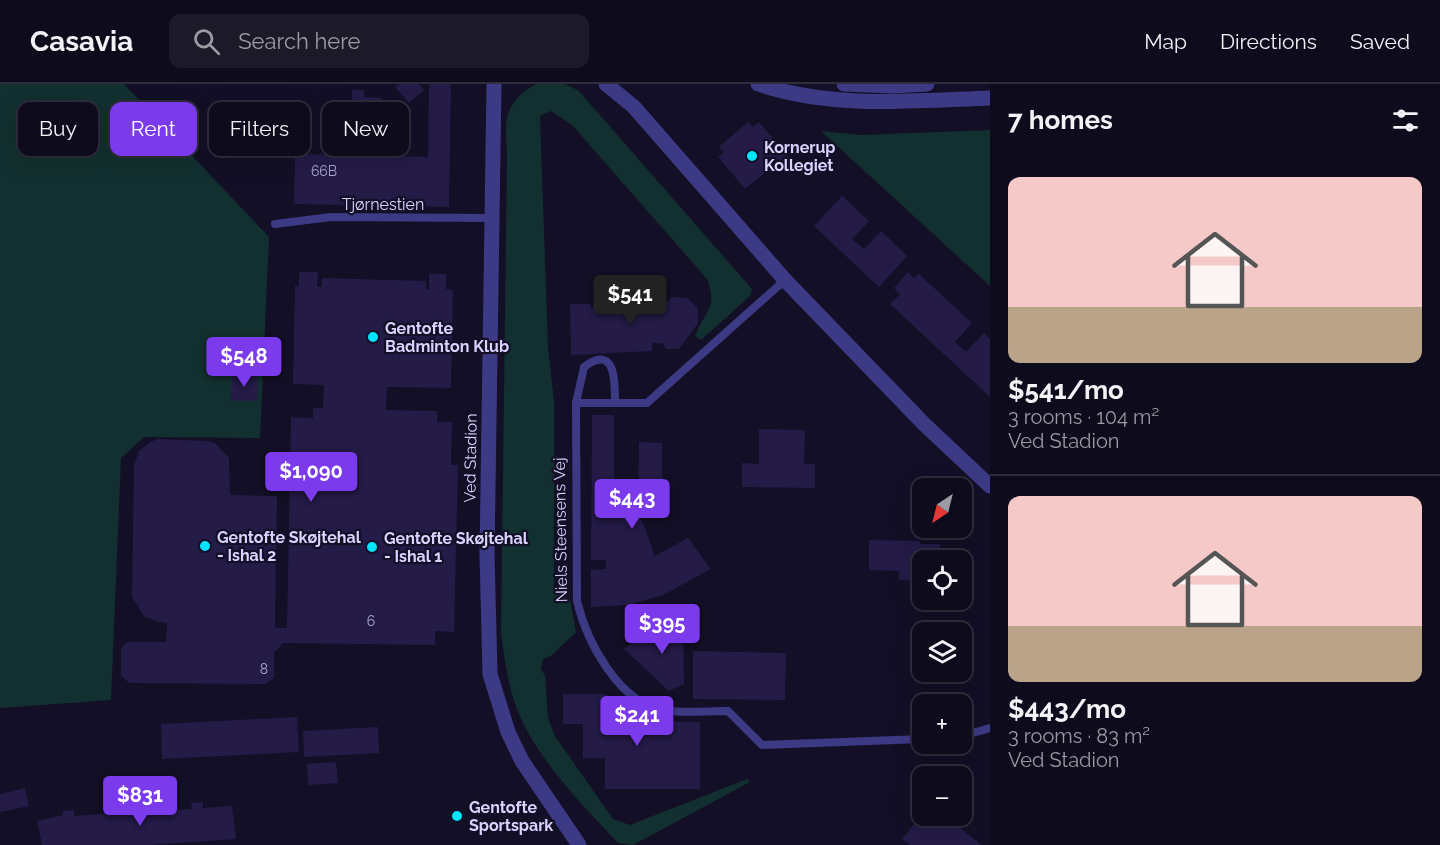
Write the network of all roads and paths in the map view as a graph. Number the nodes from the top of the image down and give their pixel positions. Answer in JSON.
{"nodes":[{"id":1,"x":494,"y":84,"type":"edge"},
{"id":2,"x":606,"y":84,"type":"edge"},
{"id":3,"x":758,"y":84,"type":"edge"},
{"id":4,"x":844,"y":84,"type":"edge"},
{"id":5,"x":927,"y":84,"type":"edge"},
{"id":6,"x":990,"y":98,"type":"edge"},
{"id":7,"x":491,"y":218,"type":"junction"},
{"id":8,"x":275,"y":224,"type":"dead end"},
{"id":9,"x":785,"y":280,"type":"junction"},
{"id":10,"x":576,"y":403,"type":"junction"},
{"id":11,"x":615,"y":403,"type":"junction"},
{"id":12,"x":990,"y":486,"type":"edge"},
{"id":13,"x":990,"y":728,"type":"edge"},
{"id":14,"x":972,"y":733,"type":"edge"},
{"id":15,"x":912,"y":739,"type":"edge"},
{"id":16,"x":579,"y":845,"type":"edge"}],
"edges":[{"from":1,"to":7,"type":"street","name":"Ved Stadion"},
{"from":2,"to":9,"type":"street"},
{"from":3,"to":6,"type":"street"},
{"from":4,"to":5,"type":"street"},
{"from":7,"to":8,"type":"lane","name":"Tjørnestien"},
{"from":7,"to":16,"type":"street","name":"Ved Stadion"},
{"from":9,"to":11,"type":"lane"},
{"from":9,"to":12,"type":"street"},
{"from":10,"to":11,"type":"lane"},
{"from":10,"to":11,"type":"lane","name":"Niels Steensens Vej"},
{"from":10,"to":15,"type":"lane","name":"Niels Steensens Vej"},
{"from":13,"to":14,"type":"lane"}]}
